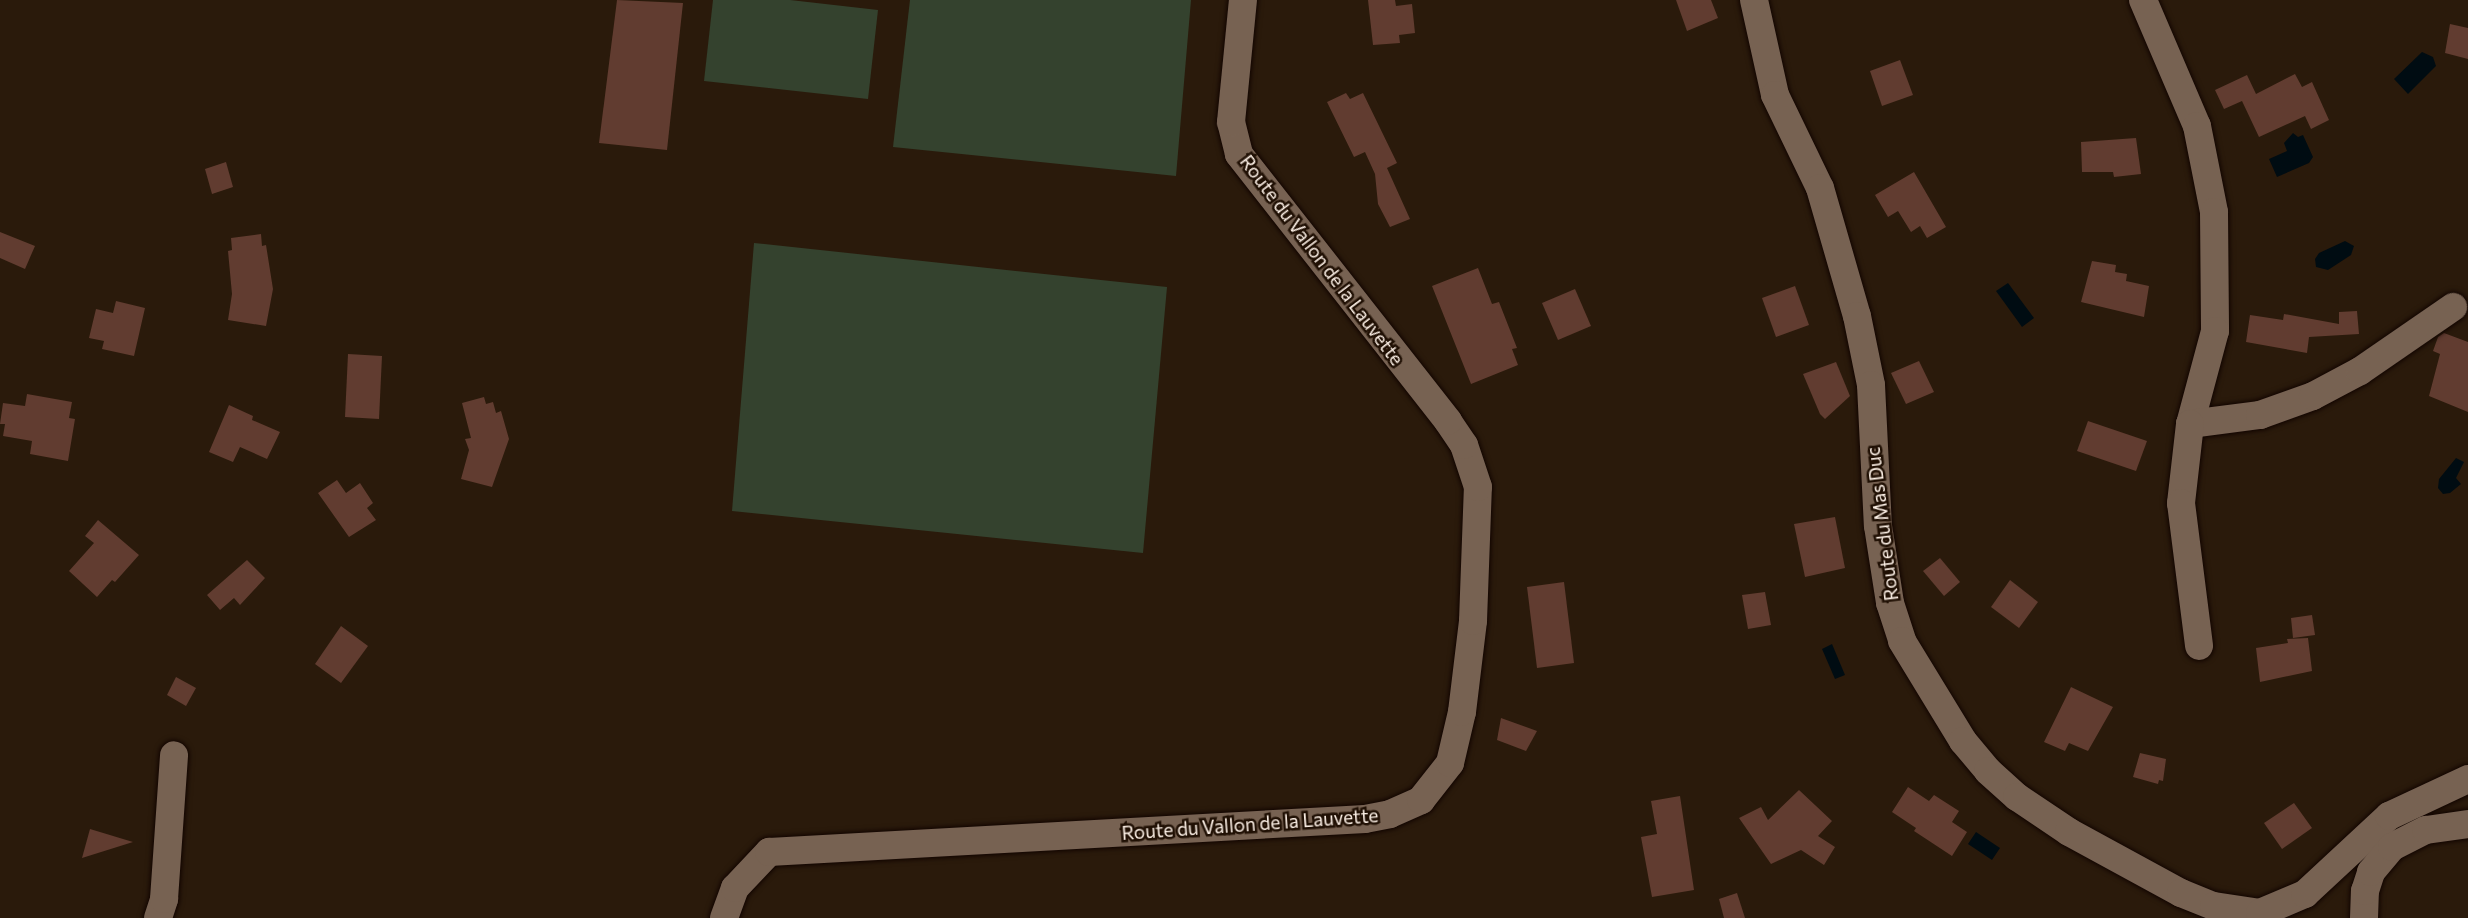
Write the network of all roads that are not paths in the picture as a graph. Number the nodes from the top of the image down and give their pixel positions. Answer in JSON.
{"nodes":[{"id":1,"x":1243,"y":0,"type":"edge"},
{"id":2,"x":1754,"y":0,"type":"edge"},
{"id":3,"x":2143,"y":0,"type":"edge"},
{"id":4,"x":2453,"y":306,"type":"dead end"},
{"id":5,"x":2190,"y":424,"type":"junction"},
{"id":6,"x":2199,"y":646,"type":"dead end"},
{"id":7,"x":174,"y":755,"type":"dead end"},
{"id":8,"x":2468,"y":779,"type":"edge"},
{"id":9,"x":2468,"y":824,"type":"edge"},
{"id":10,"x":158,"y":918,"type":"edge"},
{"id":11,"x":724,"y":918,"type":"edge"},
{"id":12,"x":2364,"y":918,"type":"edge"}],
"edges":[{"from":1,"to":11,"type":"street","name":"Route du Vallon de la Lauvette"},
{"from":2,"to":8,"type":"street","name":"Route du Mas Duc"},
{"from":3,"to":5,"type":"street"},
{"from":4,"to":5,"type":"street"},
{"from":5,"to":6,"type":"street"},
{"from":7,"to":10,"type":"street"},
{"from":9,"to":12,"type":"street"}]}
